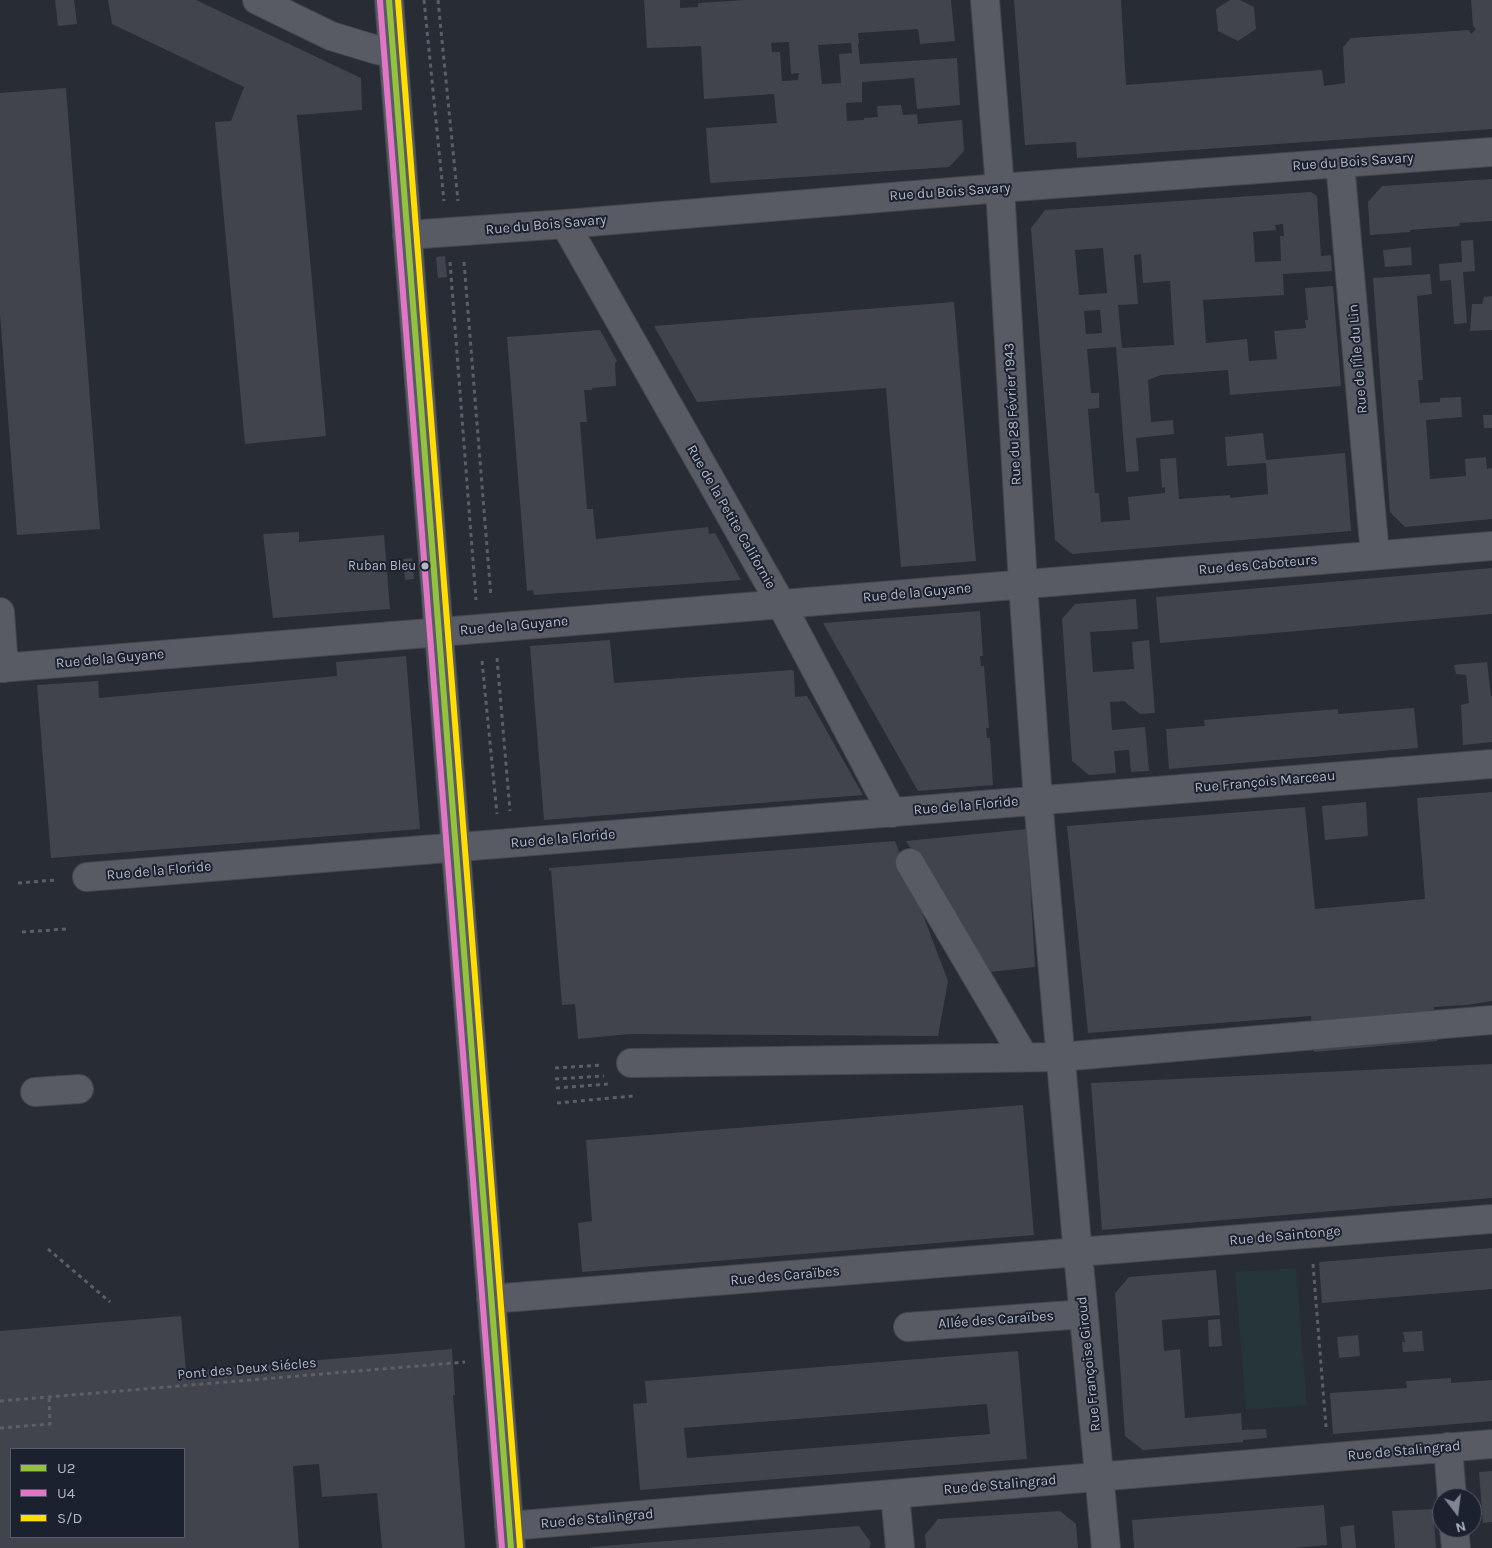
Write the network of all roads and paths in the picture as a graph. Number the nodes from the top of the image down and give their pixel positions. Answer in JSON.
{"nodes":[{"id":1,"x":257,"y":0,"type":"edge"},
{"id":2,"x":389,"y":0,"type":"edge"},
{"id":3,"x":424,"y":0,"type":"edge"},
{"id":4,"x":438,"y":0,"type":"edge"},
{"id":5,"x":984,"y":0,"type":"edge"},
{"id":6,"x":393,"y":53,"type":"junction"},
{"id":7,"x":1492,"y":152,"type":"edge"},
{"id":8,"x":1340,"y":163,"type":"junction"},
{"id":9,"x":1000,"y":188,"type":"junction"},
{"id":10,"x":564,"y":224,"type":"junction"},
{"id":11,"x":455,"y":233,"type":"junction"},
{"id":12,"x":407,"y":235,"type":"junction"},
{"id":13,"x":1492,"y":546,"type":"edge"},
{"id":14,"x":1375,"y":556,"type":"junction"},
{"id":15,"x":1023,"y":584,"type":"junction"},
{"id":16,"x":781,"y":604,"type":"junction"},
{"id":17,"x":0,"y":612,"type":"edge"},
{"id":18,"x":486,"y":628,"type":"junction"},
{"id":19,"x":438,"y":632,"type":"junction"},
{"id":20,"x":2,"y":668,"type":"edge"},
{"id":21,"x":1492,"y":764,"type":"edge"},
{"id":22,"x":1038,"y":800,"type":"junction"},
{"id":23,"x":892,"y":812,"type":"junction"},
{"id":24,"x":506,"y":843,"type":"junction"},
{"id":25,"x":455,"y":847,"type":"junction"},
{"id":26,"x":910,"y":863,"type":"dead end"},
{"id":27,"x":87,"y":877,"type":"joint"},
{"id":28,"x":18,"y":883,"type":"dead end"},
{"id":29,"x":67,"y":929,"type":"dead end"},
{"id":30,"x":22,"y":932,"type":"dead end"},
{"id":31,"x":1492,"y":1020,"type":"edge"},
{"id":32,"x":1024,"y":1057,"type":"junction"},
{"id":33,"x":1060,"y":1057,"type":"junction"},
{"id":34,"x":554,"y":1068,"type":"dead end"},
{"id":35,"x":622,"y":1069,"type":"junction"},
{"id":36,"x":555,"y":1079,"type":"dead end"},
{"id":37,"x":613,"y":1084,"type":"dead end"},
{"id":38,"x":556,"y":1088,"type":"dead end"},
{"id":39,"x":79,"y":1089,"type":"dead end"},
{"id":40,"x":35,"y":1092,"type":"dead end"},
{"id":41,"x":634,"y":1096,"type":"dead end"},
{"id":42,"x":557,"y":1102,"type":"dead end"},
{"id":43,"x":1492,"y":1219,"type":"edge"},
{"id":44,"x":1310,"y":1234,"type":"junction"},
{"id":45,"x":1077,"y":1242,"type":"junction"},
{"id":46,"x":48,"y":1249,"type":"dead end"},
{"id":47,"x":491,"y":1299,"type":"junction"},
{"id":48,"x":110,"y":1302,"type":"dead end"},
{"id":49,"x":1084,"y":1314,"type":"junction"},
{"id":50,"x":908,"y":1327,"type":"dead end"},
{"id":51,"x":496,"y":1359,"type":"junction"},
{"id":52,"x":48,"y":1397,"type":"junction"},
{"id":53,"x":0,"y":1401,"type":"edge"},
{"id":54,"x":0,"y":1428,"type":"edge"},
{"id":55,"x":1492,"y":1444,"type":"edge"},
{"id":56,"x":1448,"y":1447,"type":"junction"},
{"id":57,"x":1328,"y":1458,"type":"junction"},
{"id":58,"x":1100,"y":1477,"type":"junction"},
{"id":59,"x":1451,"y":1488,"type":"edge"},
{"id":60,"x":895,"y":1494,"type":"junction"},
{"id":61,"x":510,"y":1537,"type":"edge"},
{"id":62,"x":900,"y":1548,"type":"edge"},
{"id":63,"x":1106,"y":1548,"type":"edge"}],
"edges":[{"from":1,"to":6,"type":"street"},
{"from":2,"to":6,"type":"street"},
{"from":3,"to":11,"type":"path"},
{"from":4,"to":11,"type":"path"},
{"from":5,"to":9,"type":"street","name":"Rue du 28 Février 1943"},
{"from":6,"to":12,"type":"street"},
{"from":7,"to":8,"type":"street","name":"Rue du Bois Savary"},
{"from":8,"to":9,"type":"street","name":"Rue du Bois Savary"},
{"from":8,"to":14,"type":"street","name":"Rue de l'Île du Lin"},
{"from":9,"to":10,"type":"street","name":"Rue du Bois Savary"},
{"from":9,"to":15,"type":"street","name":"Rue du 28 Février 1943"},
{"from":10,"to":11,"type":"street","name":"Rue du Bois Savary"},
{"from":10,"to":16,"type":"street","name":"Rue de la Petite Californie"},
{"from":11,"to":12,"type":"street","name":"Rue du Bois Savary"},
{"from":11,"to":18,"type":"path"},
{"from":11,"to":18,"type":"path"},
{"from":12,"to":19,"type":"street"},
{"from":13,"to":14,"type":"street","name":"Rue des Caboteurs"},
{"from":14,"to":15,"type":"street","name":"Rue des Caboteurs"},
{"from":15,"to":16,"type":"street","name":"Rue de la Guyane"},
{"from":15,"to":22,"type":"street","name":"Rue du 28 Février 1943"},
{"from":16,"to":18,"type":"street","name":"Rue de la Guyane"},
{"from":16,"to":23,"type":"street","name":"Rue de la Petite Californie"},
{"from":17,"to":20,"type":"street"},
{"from":18,"to":19,"type":"street","name":"Rue de la Guyane"},
{"from":18,"to":24,"type":"path"},
{"from":18,"to":24,"type":"path"},
{"from":19,"to":20,"type":"street","name":"Rue de la Guyane"},
{"from":19,"to":25,"type":"street"},
{"from":21,"to":22,"type":"street","name":"Rue François Marceau"},
{"from":22,"to":23,"type":"street","name":"Rue de la Floride"},
{"from":22,"to":33,"type":"street","name":"Rue du 28 Février 1943"},
{"from":23,"to":24,"type":"street","name":"Rue de la Floride"},
{"from":24,"to":25,"type":"street","name":"Rue de la Floride"},
{"from":25,"to":27,"type":"street","name":"Rue de la Floride"},
{"from":25,"to":47,"type":"street"},
{"from":26,"to":32,"type":"street"},
{"from":27,"to":28,"type":"path"},
{"from":29,"to":30,"type":"path"},
{"from":31,"to":33,"type":"street"},
{"from":32,"to":33,"type":"street"},
{"from":32,"to":35,"type":"street"},
{"from":33,"to":45,"type":"street","name":"Rue Françoise Giroud"},
{"from":34,"to":35,"type":"path"},
{"from":35,"to":36,"type":"path"},
{"from":37,"to":38,"type":"path"},
{"from":39,"to":40,"type":"street"},
{"from":41,"to":42,"type":"path"},
{"from":43,"to":44,"type":"street","name":"Rue de Saintonge"},
{"from":44,"to":45,"type":"street","name":"Rue de Saintonge"},
{"from":44,"to":57,"type":"path"},
{"from":45,"to":47,"type":"street","name":"Rue des Caraïbes"},
{"from":45,"to":49,"type":"street","name":"Rue Françoise Giroud"},
{"from":46,"to":48,"type":"path"},
{"from":47,"to":51,"type":"street"},
{"from":49,"to":50,"type":"street","name":"Allée des Caraïbes"},
{"from":49,"to":58,"type":"street","name":"Rue Françoise Giroud"},
{"from":51,"to":52,"type":"path","name":"Pont des Deux Siécles"},
{"from":51,"to":61,"type":"street"},
{"from":52,"to":53,"type":"path","name":"Pont des Deux Siécles"},
{"from":52,"to":54,"type":"path"},
{"from":55,"to":56,"type":"street","name":"Rue de Stalingrad"},
{"from":56,"to":57,"type":"street","name":"Rue de Stalingrad"},
{"from":56,"to":59,"type":"street"},
{"from":57,"to":58,"type":"street","name":"Rue de Stalingrad"},
{"from":58,"to":60,"type":"street","name":"Rue de Stalingrad"},
{"from":58,"to":63,"type":"street","name":"Rue Françoise Giroud"},
{"from":60,"to":61,"type":"street","name":"Rue de Stalingrad"},
{"from":60,"to":62,"type":"street"}]}
